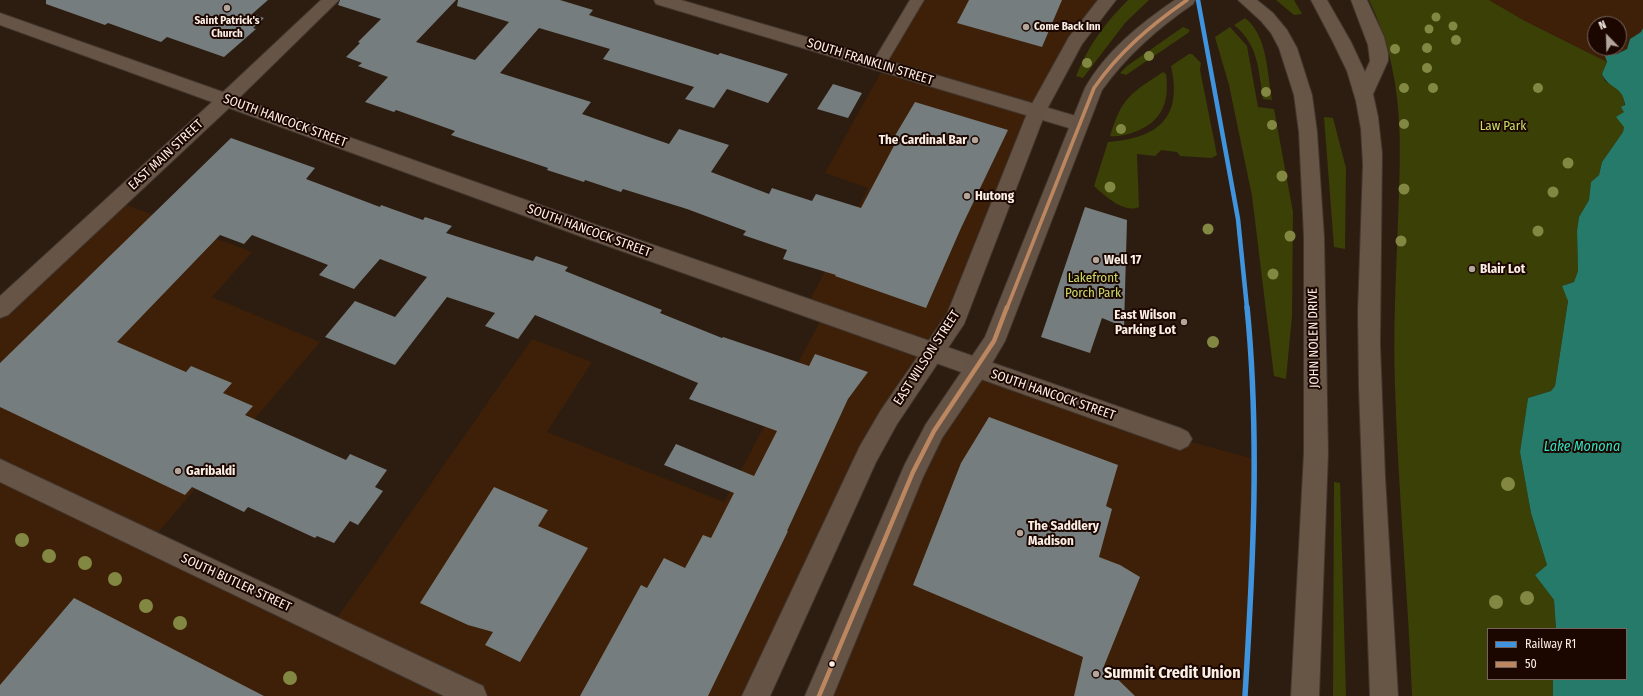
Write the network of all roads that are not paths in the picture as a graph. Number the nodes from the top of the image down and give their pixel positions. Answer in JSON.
{"nodes":[{"id":1,"x":331,"y":0,"type":"edge"},
{"id":2,"x":662,"y":0,"type":"edge"},
{"id":3,"x":917,"y":0,"type":"edge"},
{"id":4,"x":1108,"y":0,"type":"edge"},
{"id":5,"x":1187,"y":0,"type":"edge"},
{"id":6,"x":1246,"y":0,"type":"edge"},
{"id":7,"x":1319,"y":0,"type":"edge"},
{"id":8,"x":1359,"y":0,"type":"edge"},
{"id":9,"x":0,"y":19,"type":"edge"},
{"id":10,"x":878,"y":65,"type":"junction"},
{"id":11,"x":1363,"y":95,"type":"junction"},
{"id":12,"x":226,"y":100,"type":"junction"},
{"id":13,"x":1037,"y":111,"type":"junction"},
{"id":14,"x":1079,"y":124,"type":"junction"},
{"id":15,"x":0,"y":309,"type":"edge"},
{"id":16,"x":933,"y":352,"type":"junction"},
{"id":17,"x":977,"y":368,"type":"junction"},
{"id":18,"x":1180,"y":439,"type":"dead end"},
{"id":19,"x":0,"y":470,"type":"edge"},
{"id":20,"x":473,"y":696,"type":"edge"},
{"id":21,"x":756,"y":696,"type":"edge"},
{"id":22,"x":819,"y":696,"type":"edge"},
{"id":23,"x":1305,"y":696,"type":"edge"},
{"id":24,"x":1384,"y":696,"type":"edge"}],
"edges":[{"from":1,"to":12,"type":"street","name":"EAST MAIN STREET"},
{"from":2,"to":10,"type":"street","name":"SOUTH FRANKLIN STREET"},
{"from":3,"to":10,"type":"lane"},
{"from":4,"to":13,"type":"street","name":"EAST WILSON STREET"},
{"from":5,"to":14,"type":"street"},
{"from":6,"to":23,"type":"main road","name":"JOHN NOLEN DRIVE"},
{"from":7,"to":11,"type":"main road"},
{"from":8,"to":11,"type":"main road"},
{"from":9,"to":12,"type":"street","name":"SOUTH HANCOCK STREET"},
{"from":10,"to":13,"type":"street","name":"SOUTH FRANKLIN STREET"},
{"from":11,"to":24,"type":"main road"},
{"from":12,"to":15,"type":"street","name":"EAST MAIN STREET"},
{"from":12,"to":16,"type":"street","name":"SOUTH HANCOCK STREET"},
{"from":13,"to":14,"type":"street","name":"SOUTH FRANKLIN STREET"},
{"from":13,"to":16,"type":"street","name":"EAST WILSON STREET"},
{"from":14,"to":17,"type":"street"},
{"from":16,"to":17,"type":"street","name":"SOUTH HANCOCK STREET"},
{"from":16,"to":21,"type":"street","name":"EAST WILSON STREET"},
{"from":17,"to":18,"type":"street","name":"SOUTH HANCOCK STREET"},
{"from":17,"to":22,"type":"street"},
{"from":19,"to":20,"type":"street","name":"SOUTH BUTLER STREET"}]}
